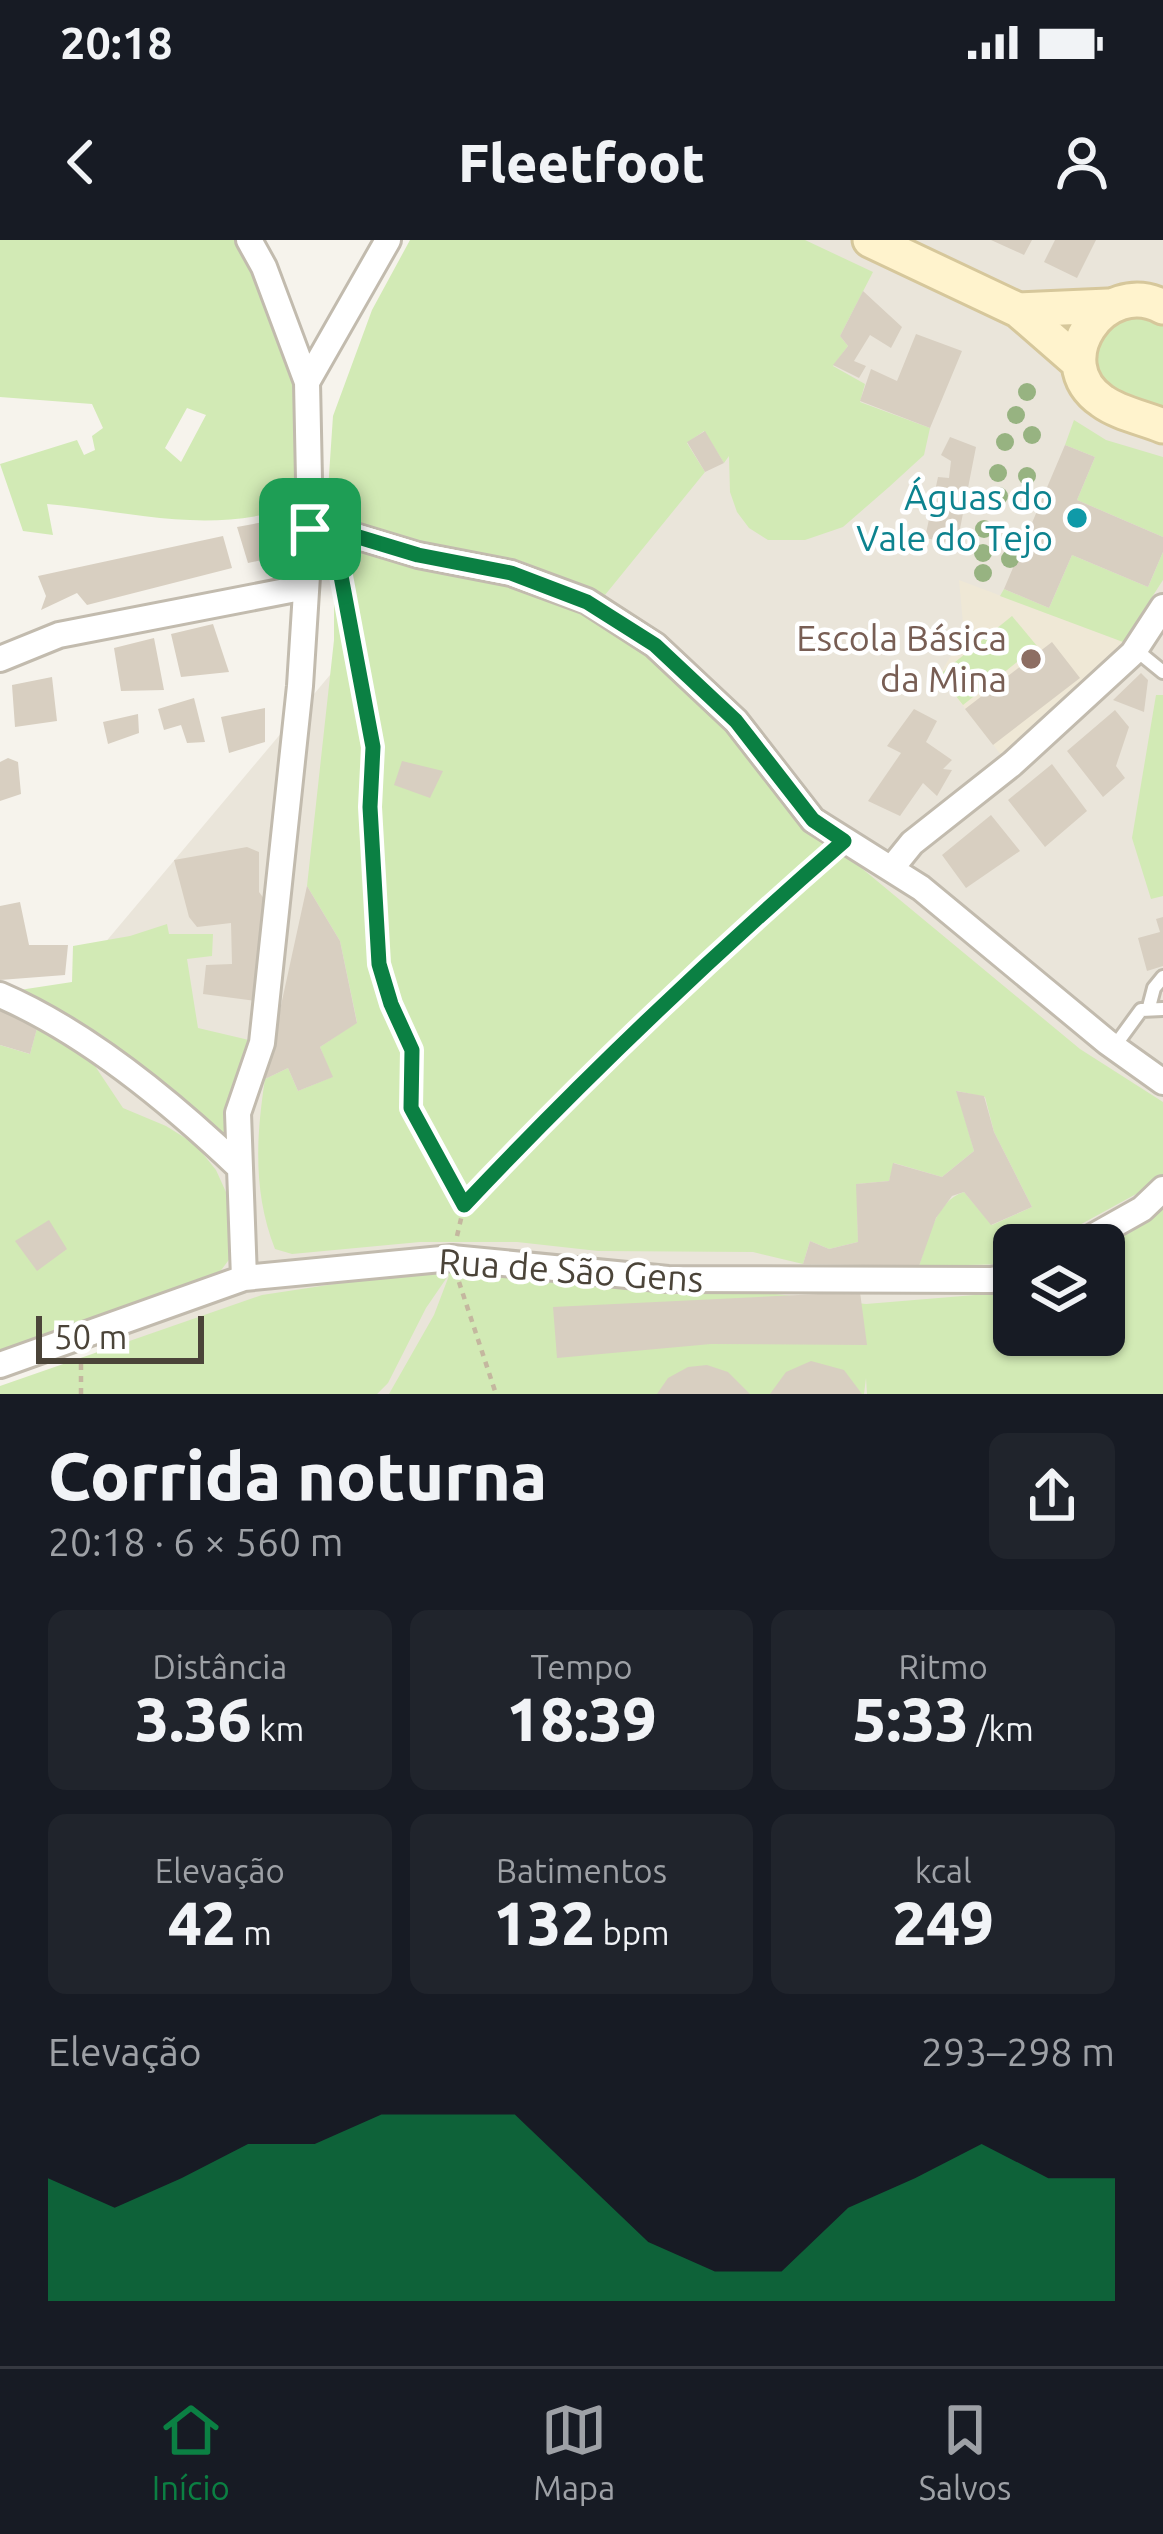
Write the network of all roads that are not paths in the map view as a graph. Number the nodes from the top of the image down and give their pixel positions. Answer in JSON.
{"nodes":[{"id":1,"x":249,"y":240,"type":"edge"},
{"id":2,"x":388,"y":240,"type":"edge"},
{"id":3,"x":870,"y":240,"type":"edge"},
{"id":4,"x":1108,"y":306,"type":"junction"},
{"id":5,"x":1163,"y":307,"type":"edge"},
{"id":6,"x":1018,"y":310,"type":"junction"},
{"id":7,"x":1079,"y":363,"type":"junction"},
{"id":8,"x":307,"y":382,"type":"junction"},
{"id":9,"x":1163,"y":426,"type":"edge"},
{"id":10,"x":310,"y":529,"type":"junction"},
{"id":11,"x":306,"y":587,"type":"junction"},
{"id":12,"x":1163,"y":607,"type":"edge"},
{"id":13,"x":1135,"y":650,"type":"junction"},
{"id":14,"x":0,"y":659,"type":"edge"},
{"id":15,"x":1163,"y":672,"type":"edge"},
{"id":16,"x":891,"y":869,"type":"junction"},
{"id":17,"x":1163,"y":977,"type":"edge"},
{"id":18,"x":0,"y":995,"type":"edge"},
{"id":19,"x":1156,"y":1008,"type":"edge"},
{"id":20,"x":1114,"y":1047,"type":"junction"},
{"id":21,"x":1163,"y":1082,"type":"edge"},
{"id":22,"x":240,"y":1168,"type":"junction"},
{"id":23,"x":1163,"y":1190,"type":"edge"},
{"id":24,"x":1115,"y":1224,"type":"edge"},
{"id":25,"x":244,"y":1278,"type":"junction"},
{"id":26,"x":993,"y":1280,"type":"edge"},
{"id":27,"x":0,"y":1365,"type":"edge"}],
"edges":[{"from":1,"to":8,"type":"street"},
{"from":2,"to":8,"type":"street"},
{"from":3,"to":6,"type":"main road"},
{"from":4,"to":5,"type":"main road"},
{"from":4,"to":6,"type":"main road"},
{"from":4,"to":7,"type":"main road"},
{"from":6,"to":7,"type":"main road"},
{"from":7,"to":9,"type":"main road"},
{"from":8,"to":10,"type":"street"},
{"from":10,"to":11,"type":"street"},
{"from":10,"to":16,"type":"street"},
{"from":11,"to":14,"type":"street"},
{"from":11,"to":22,"type":"street"},
{"from":12,"to":13,"type":"street"},
{"from":13,"to":15,"type":"lane"},
{"from":13,"to":16,"type":"street"},
{"from":16,"to":20,"type":"street"},
{"from":17,"to":19,"type":"lane"},
{"from":18,"to":22,"type":"street"},
{"from":19,"to":20,"type":"lane"},
{"from":20,"to":21,"type":"street"},
{"from":22,"to":25,"type":"street"},
{"from":23,"to":24,"type":"street"},
{"from":25,"to":26,"type":"street","name":"Rua de São Gens"},
{"from":25,"to":27,"type":"street","name":"Rua de São Gens"}]}
